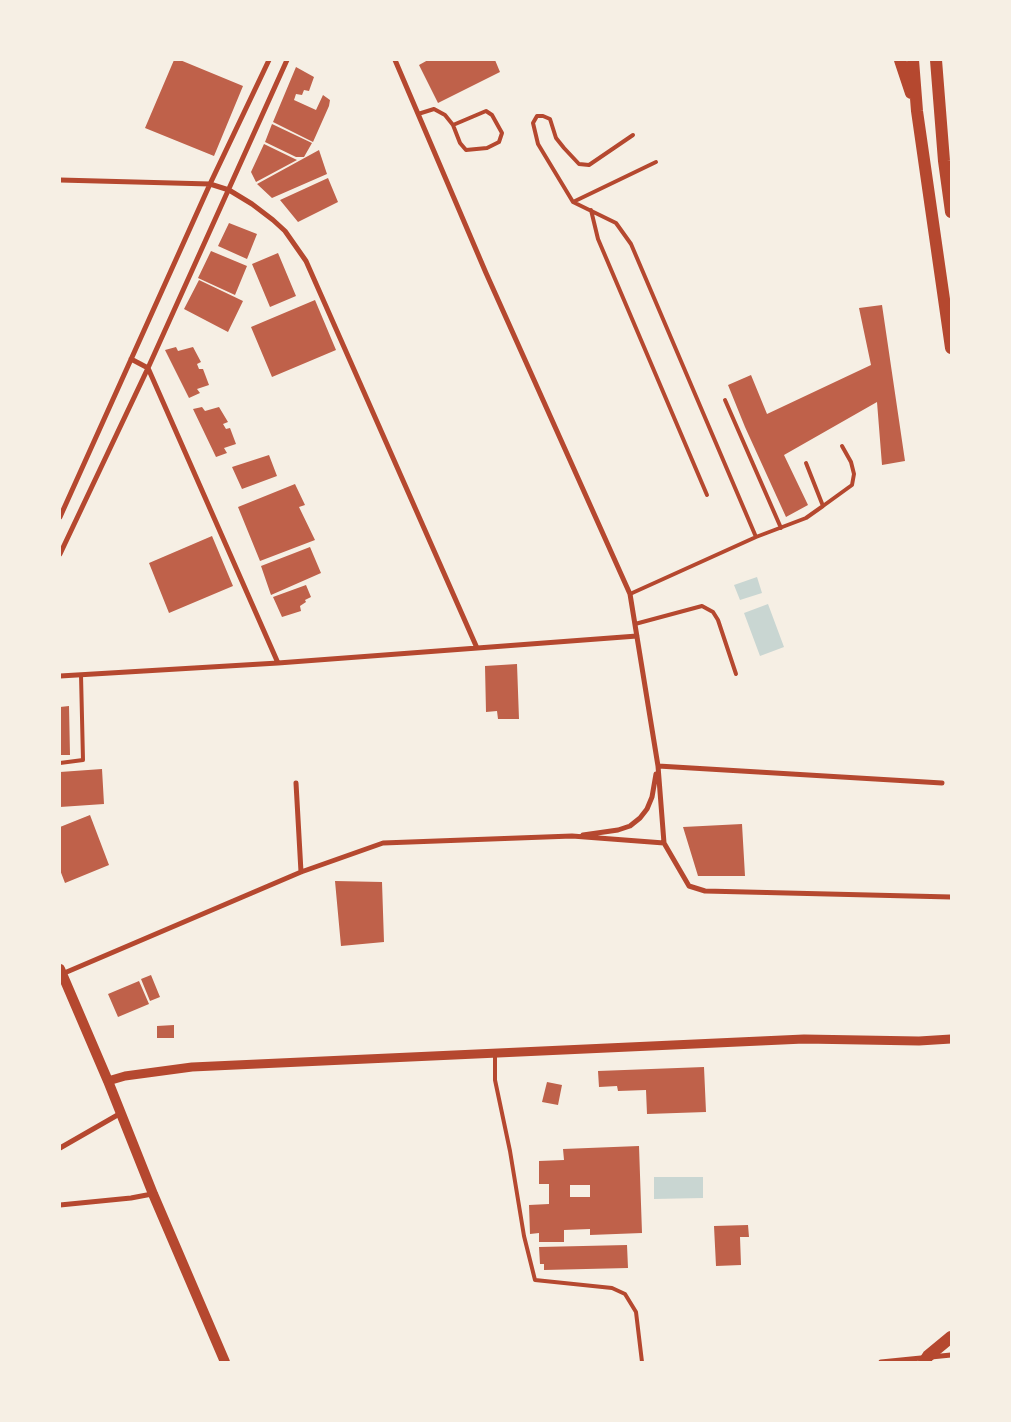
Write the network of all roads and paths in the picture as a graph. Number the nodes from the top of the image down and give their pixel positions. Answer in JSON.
{"nodes":[{"id":1,"x":270,"y":60,"type":"edge"},
{"id":2,"x":287,"y":60,"type":"edge"},
{"id":3,"x":395,"y":60,"type":"edge"},
{"id":4,"x":900,"y":60,"type":"edge"},
{"id":5,"x":913,"y":60,"type":"edge"},
{"id":6,"x":936,"y":60,"type":"edge"},
{"id":7,"x":917,"y":111,"type":"junction"},
{"id":8,"x":418,"y":114,"type":"junction"},
{"id":9,"x":454,"y":125,"type":"junction"},
{"id":10,"x":633,"y":135,"type":"dead end"},
{"id":11,"x":656,"y":162,"type":"dead end"},
{"id":12,"x":60,"y":180,"type":"edge"},
{"id":13,"x":210,"y":184,"type":"junction"},
{"id":14,"x":229,"y":190,"type":"junction"},
{"id":15,"x":573,"y":202,"type":"junction"},
{"id":16,"x":591,"y":210,"type":"junction"},
{"id":17,"x":951,"y":212,"type":"edge"},
{"id":18,"x":951,"y":348,"type":"edge"},
{"id":19,"x":131,"y":359,"type":"junction"},
{"id":20,"x":148,"y":368,"type":"junction"},
{"id":21,"x":725,"y":400,"type":"dead end"},
{"id":22,"x":842,"y":446,"type":"dead end"},
{"id":23,"x":806,"y":463,"type":"dead end"},
{"id":24,"x":707,"y":495,"type":"dead end"},
{"id":25,"x":823,"y":506,"type":"junction"},
{"id":26,"x":60,"y":517,"type":"edge"},
{"id":27,"x":781,"y":528,"type":"junction"},
{"id":28,"x":756,"y":537,"type":"junction"},
{"id":29,"x":60,"y":554,"type":"edge"},
{"id":30,"x":630,"y":594,"type":"junction"},
{"id":31,"x":635,"y":624,"type":"junction"},
{"id":32,"x":637,"y":636,"type":"junction"},
{"id":33,"x":477,"y":648,"type":"junction"},
{"id":34,"x":278,"y":663,"type":"junction"},
{"id":35,"x":736,"y":674,"type":"dead end"},
{"id":36,"x":81,"y":675,"type":"junction"},
{"id":37,"x":60,"y":676,"type":"edge"},
{"id":38,"x":60,"y":763,"type":"edge"},
{"id":39,"x":658,"y":766,"type":"junction"},
{"id":40,"x":296,"y":783,"type":"dead end"},
{"id":41,"x":942,"y":783,"type":"dead end"},
{"id":42,"x":572,"y":836,"type":"junction"},
{"id":43,"x":664,"y":843,"type":"junction"},
{"id":44,"x":301,"y":872,"type":"junction"},
{"id":45,"x":951,"y":897,"type":"edge"},
{"id":46,"x":61,"y":972,"type":"edge"},
{"id":47,"x":951,"y":1039,"type":"edge"},
{"id":48,"x":495,"y":1054,"type":"junction"},
{"id":49,"x":108,"y":1081,"type":"junction"},
{"id":50,"x":121,"y":1113,"type":"junction"},
{"id":51,"x":60,"y":1148,"type":"edge"},
{"id":52,"x":153,"y":1194,"type":"junction"},
{"id":53,"x":61,"y":1205,"type":"edge"},
{"id":54,"x":951,"y":1337,"type":"edge"},
{"id":55,"x":951,"y":1355,"type":"edge"},
{"id":56,"x":940,"y":1359,"type":"edge"},
{"id":57,"x":225,"y":1362,"type":"edge"},
{"id":58,"x":642,"y":1362,"type":"edge"},
{"id":59,"x":881,"y":1362,"type":"edge"},
{"id":60,"x":924,"y":1362,"type":"edge"}],
"edges":[{"from":1,"to":13,"type":"street"},
{"from":2,"to":14,"type":"street"},
{"from":3,"to":8,"type":"street"},
{"from":4,"to":7,"type":"highway"},
{"from":5,"to":7,"type":"highway"},
{"from":6,"to":17,"type":"highway"},
{"from":7,"to":18,"type":"highway"},
{"from":8,"to":9,"type":"lane"},
{"from":8,"to":30,"type":"street"},
{"from":9,"to":9,"type":"lane"},
{"from":10,"to":15,"type":"lane"},
{"from":11,"to":15,"type":"lane"},
{"from":12,"to":13,"type":"street"},
{"from":13,"to":14,"type":"street"},
{"from":13,"to":19,"type":"street"},
{"from":14,"to":20,"type":"street"},
{"from":14,"to":33,"type":"street"},
{"from":15,"to":16,"type":"lane"},
{"from":16,"to":24,"type":"lane"},
{"from":16,"to":28,"type":"lane"},
{"from":19,"to":20,"type":"street"},
{"from":19,"to":26,"type":"street"},
{"from":20,"to":29,"type":"street"},
{"from":20,"to":34,"type":"street"},
{"from":21,"to":27,"type":"lane"},
{"from":22,"to":25,"type":"lane"},
{"from":23,"to":25,"type":"lane"},
{"from":25,"to":27,"type":"lane"},
{"from":27,"to":28,"type":"lane"},
{"from":28,"to":30,"type":"lane"},
{"from":30,"to":31,"type":"street"},
{"from":31,"to":32,"type":"street"},
{"from":31,"to":35,"type":"lane"},
{"from":32,"to":33,"type":"street"},
{"from":32,"to":39,"type":"street"},
{"from":33,"to":34,"type":"street"},
{"from":34,"to":36,"type":"street"},
{"from":36,"to":37,"type":"street"},
{"from":36,"to":38,"type":"lane"},
{"from":39,"to":41,"type":"street"},
{"from":39,"to":42,"type":"street"},
{"from":39,"to":43,"type":"street"},
{"from":40,"to":44,"type":"street"},
{"from":42,"to":43,"type":"street"},
{"from":42,"to":44,"type":"street"},
{"from":43,"to":45,"type":"street"},
{"from":44,"to":46,"type":"street"},
{"from":46,"to":49,"type":"main road"},
{"from":47,"to":48,"type":"street"},
{"from":48,"to":49,"type":"street"},
{"from":48,"to":58,"type":"lane"},
{"from":49,"to":50,"type":"main road"},
{"from":50,"to":51,"type":"street"},
{"from":50,"to":52,"type":"main road"},
{"from":52,"to":53,"type":"street"},
{"from":52,"to":57,"type":"main road"},
{"from":54,"to":60,"type":"highway"},
{"from":55,"to":56,"type":"street"},
{"from":56,"to":59,"type":"street"}]}
